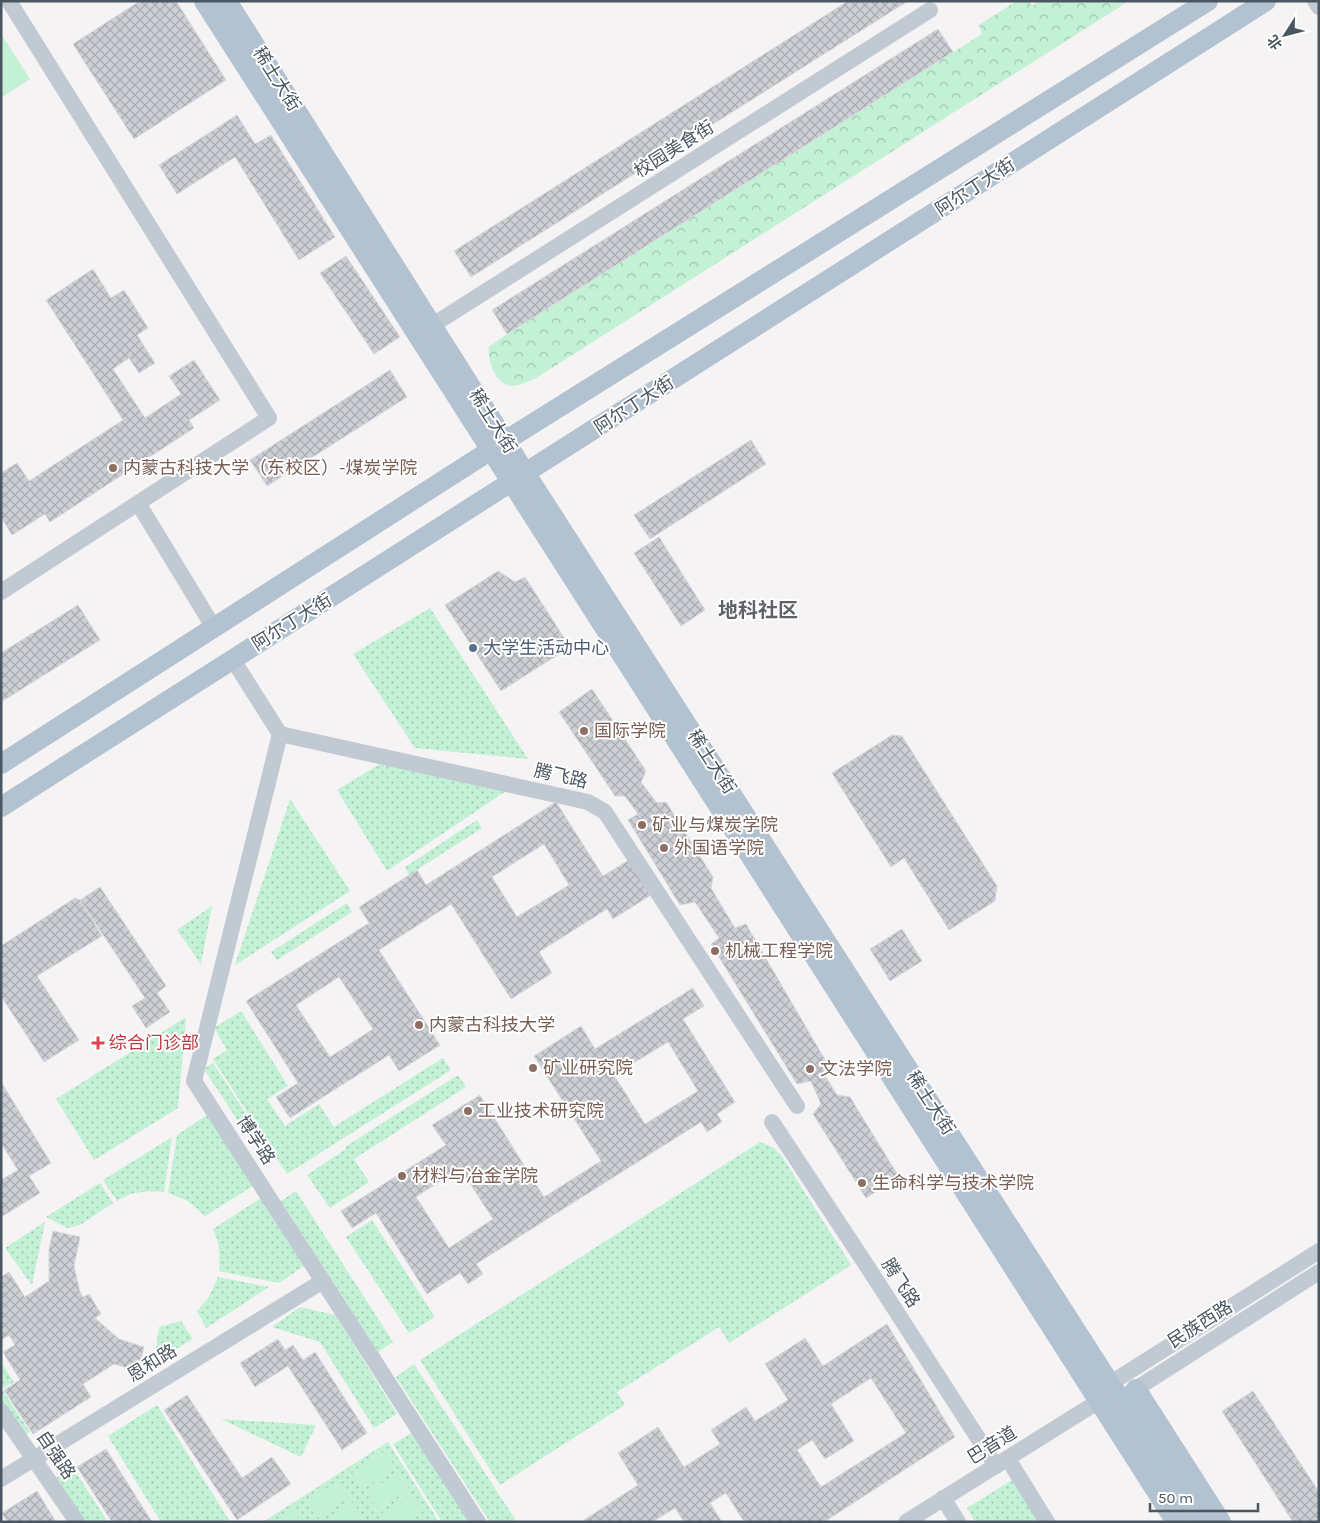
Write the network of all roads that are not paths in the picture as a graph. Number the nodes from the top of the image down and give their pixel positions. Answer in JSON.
{"nodes":[{"id":1,"x":9,"y":1,"type":"edge"},
{"id":2,"x":204,"y":1,"type":"edge"},
{"id":3,"x":227,"y":1,"type":"edge"},
{"id":4,"x":1208,"y":1,"type":"edge"},
{"id":5,"x":1266,"y":1,"type":"edge"},
{"id":6,"x":1315,"y":1,"type":"edge"},
{"id":7,"x":1319,"y":7,"type":"edge"},
{"id":8,"x":930,"y":10,"type":"dead end"},
{"id":9,"x":439,"y":321,"type":"dead end"},
{"id":10,"x":498,"y":446,"type":"junction"},
{"id":11,"x":519,"y":478,"type":"junction"},
{"id":12,"x":138,"y":503,"type":"junction"},
{"id":13,"x":1,"y":592,"type":"edge"},
{"id":14,"x":214,"y":628,"type":"junction"},
{"id":15,"x":233,"y":660,"type":"junction"},
{"id":16,"x":280,"y":734,"type":"junction"},
{"id":17,"x":1,"y":764,"type":"edge"},
{"id":18,"x":1,"y":807,"type":"edge"},
{"id":19,"x":797,"y":1106,"type":"dead end"},
{"id":20,"x":772,"y":1122,"type":"dead end"},
{"id":21,"x":1319,"y":1251,"type":"edge"},
{"id":22,"x":1319,"y":1272,"type":"edge"},
{"id":23,"x":323,"y":1281,"type":"junction"},
{"id":24,"x":1122,"y":1390,"type":"junction"},
{"id":25,"x":1099,"y":1401,"type":"junction"},
{"id":26,"x":1,"y":1411,"type":"edge"},
{"id":27,"x":34,"y":1459,"type":"junction"},
{"id":28,"x":1002,"y":1463,"type":"junction"},
{"id":29,"x":1,"y":1479,"type":"edge"},
{"id":30,"x":943,"y":1498,"type":"junction"},
{"id":31,"x":77,"y":1522,"type":"edge"},
{"id":32,"x":478,"y":1522,"type":"edge"},
{"id":33,"x":906,"y":1522,"type":"edge"},
{"id":34,"x":958,"y":1522,"type":"edge"},
{"id":35,"x":1047,"y":1522,"type":"edge"},
{"id":36,"x":1176,"y":1522,"type":"edge"},
{"id":37,"x":1199,"y":1522,"type":"edge"},
{"id":38,"x":1221,"y":1522,"type":"edge"}],
"edges":[{"from":1,"to":12,"type":"street"},
{"from":2,"to":10,"type":"main road","name":"稀土大街"},
{"from":3,"to":10,"type":"main road","name":"稀土大街"},
{"from":4,"to":10,"type":"main road","name":"阿尔丁大街"},
{"from":5,"to":11,"type":"main road","name":"阿尔丁大街"},
{"from":6,"to":7,"type":"street"},
{"from":8,"to":9,"type":"street","name":"校园美食街"},
{"from":10,"to":11,"type":"main road","name":"稀土大街"},
{"from":10,"to":14,"type":"main road","name":"阿尔丁大街"},
{"from":11,"to":15,"type":"main road","name":"阿尔丁大街"},
{"from":11,"to":24,"type":"main road","name":"稀土大街"},
{"from":11,"to":25,"type":"main road","name":"稀土大街"},
{"from":12,"to":13,"type":"street"},
{"from":12,"to":14,"type":"street"},
{"from":14,"to":17,"type":"main road","name":"阿尔丁大街"},
{"from":15,"to":16,"type":"street"},
{"from":15,"to":18,"type":"main road","name":"阿尔丁大街"},
{"from":16,"to":19,"type":"street","name":"腾飞路"},
{"from":16,"to":23,"type":"street","name":"博学路"},
{"from":20,"to":28,"type":"street","name":"腾飞路"},
{"from":21,"to":24,"type":"street","name":"民族西路"},
{"from":22,"to":24,"type":"street","name":"民族西路"},
{"from":23,"to":27,"type":"street","name":"恩和路"},
{"from":23,"to":32,"type":"street","name":"博学路"},
{"from":24,"to":25,"type":"main road"},
{"from":24,"to":37,"type":"main road","name":"稀土大街"},
{"from":24,"to":38,"type":"main road"},
{"from":25,"to":28,"type":"street","name":"巴音道"},
{"from":25,"to":36,"type":"main road","name":"稀土大街"},
{"from":26,"to":27,"type":"street","name":"自强路"},
{"from":27,"to":29,"type":"street","name":"恩和路"},
{"from":27,"to":31,"type":"street","name":"自强路"},
{"from":28,"to":30,"type":"street","name":"巴音道"},
{"from":28,"to":35,"type":"street","name":"腾飞路"},
{"from":30,"to":33,"type":"street","name":"巴音道"},
{"from":30,"to":34,"type":"street"}]}
